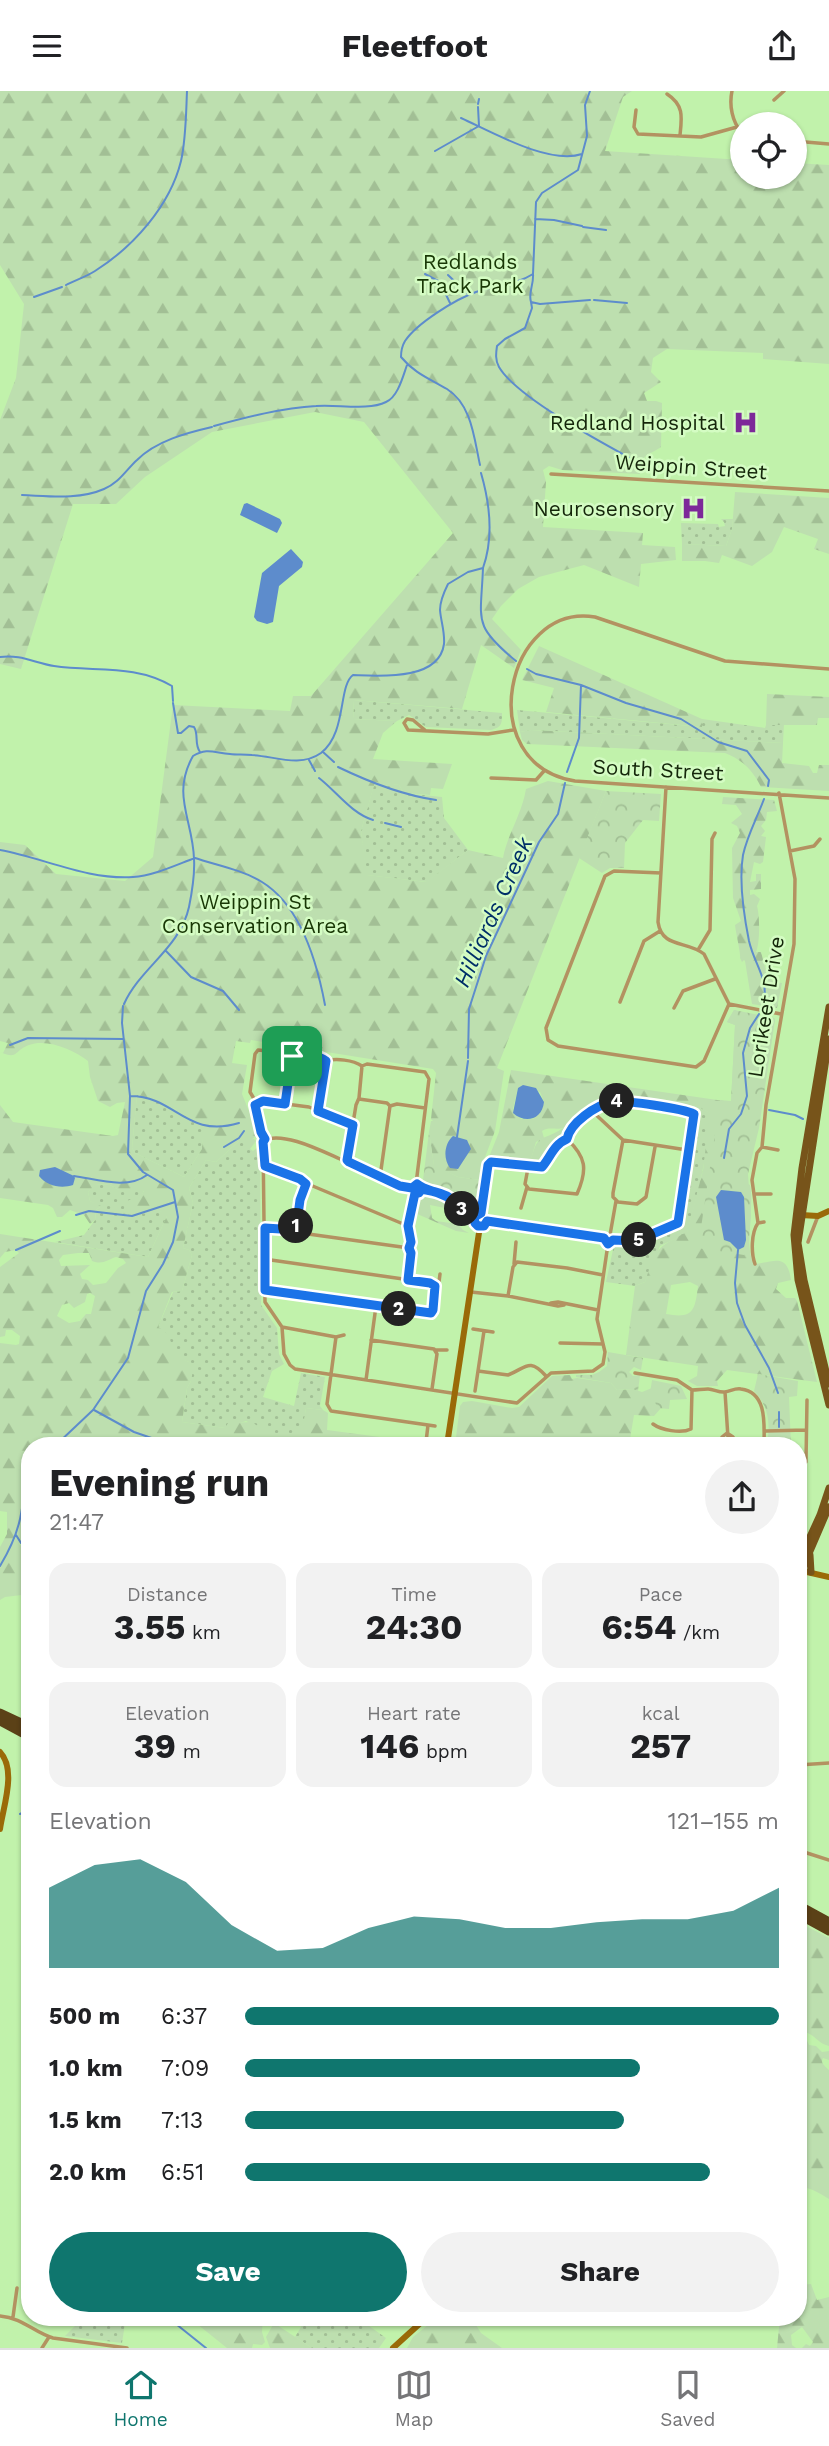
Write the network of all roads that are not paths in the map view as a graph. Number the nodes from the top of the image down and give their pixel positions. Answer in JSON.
{"nodes":[{"id":1,"x":732,"y":91,"type":"edge"},
{"id":2,"x":783,"y":91,"type":"edge"},
{"id":3,"x":667,"y":94,"type":"dead end"},
{"id":4,"x":774,"y":100,"type":"dead end"},
{"id":5,"x":636,"y":110,"type":"dead end"},
{"id":6,"x":733,"y":112,"type":"edge"},
{"id":7,"x":730,"y":129,"type":"edge"},
{"id":8,"x":680,"y":135,"type":"junction"},
{"id":9,"x":807,"y":142,"type":"edge"},
{"id":10,"x":829,"y":144,"type":"edge"},
{"id":11,"x":551,"y":474,"type":"dead end"},
{"id":12,"x":829,"y":491,"type":"edge"},
{"id":13,"x":829,"y":669,"type":"edge"},
{"id":14,"x":513,"y":730,"type":"junction"},
{"id":15,"x":426,"y":731,"type":"junction"},
{"id":16,"x":544,"y":771,"type":"junction"},
{"id":17,"x":491,"y":778,"type":"dead end"},
{"id":18,"x":666,"y":787,"type":"junction"},
{"id":19,"x":779,"y":793,"type":"junction"},
{"id":20,"x":829,"y":798,"type":"edge"},
{"id":21,"x":715,"y":833,"type":"dead end"},
{"id":22,"x":820,"y":839,"type":"dead end"},
{"id":23,"x":790,"y":851,"type":"junction"},
{"id":24,"x":661,"y":873,"type":"junction"},
{"id":25,"x":660,"y":931,"type":"junction"},
{"id":26,"x":698,"y":950,"type":"junction"},
{"id":27,"x":715,"y":979,"type":"junction"},
{"id":28,"x":620,"y":1002,"type":"dead end"},
{"id":29,"x":729,"y":1004,"type":"junction"},
{"id":30,"x":829,"y":1007,"type":"edge"},
{"id":31,"x":674,"y":1008,"type":"dead end"},
{"id":32,"x":781,"y":1014,"type":"junction"},
{"id":33,"x":829,"y":1039,"type":"edge"},
{"id":34,"x":292,"y":1056,"type":"junction"},
{"id":35,"x":326,"y":1061,"type":"junction"},
{"id":36,"x":362,"y":1066,"type":"junction"},
{"id":37,"x":359,"y":1098,"type":"junction"},
{"id":38,"x":256,"y":1102,"type":"junction"},
{"id":39,"x":285,"y":1104,"type":"junction"},
{"id":40,"x":390,"y":1106,"type":"junction"},
{"id":41,"x":425,"y":1108,"type":"junction"},
{"id":42,"x":318,"y":1111,"type":"junction"},
{"id":43,"x":593,"y":1112,"type":"junction"},
{"id":44,"x":353,"y":1125,"type":"junction"},
{"id":45,"x":265,"y":1139,"type":"junction"},
{"id":46,"x":567,"y":1139,"type":"junction"},
{"id":47,"x":623,"y":1140,"type":"junction"},
{"id":48,"x":654,"y":1147,"type":"junction"},
{"id":49,"x":762,"y":1147,"type":"junction"},
{"id":50,"x":687,"y":1150,"type":"junction"},
{"id":51,"x":778,"y":1150,"type":"dead end"},
{"id":52,"x":347,"y":1160,"type":"junction"},
{"id":53,"x":265,"y":1166,"type":"junction"},
{"id":54,"x":528,"y":1167,"type":"junction"},
{"id":55,"x":380,"y":1177,"type":"junction"},
{"id":56,"x":306,"y":1184,"type":"junction"},
{"id":57,"x":416,"y":1184,"type":"junction"},
{"id":58,"x":527,"y":1187,"type":"junction"},
{"id":59,"x":412,"y":1188,"type":"junction"},
{"id":60,"x":421,"y":1189,"type":"junction"},
{"id":61,"x":415,"y":1193,"type":"junction"},
{"id":62,"x":755,"y":1193,"type":"junction"},
{"id":63,"x":771,"y":1194,"type":"dead end"},
{"id":64,"x":616,"y":1201,"type":"junction"},
{"id":65,"x":522,"y":1208,"type":"dead end"},
{"id":66,"x":829,"y":1210,"type":"edge"},
{"id":67,"x":799,"y":1212,"type":"junction"},
{"id":68,"x":481,"y":1213,"type":"junction"},
{"id":69,"x":818,"y":1216,"type":"junction"},
{"id":70,"x":474,"y":1217,"type":"junction"},
{"id":71,"x":487,"y":1221,"type":"junction"},
{"id":72,"x":764,"y":1222,"type":"dead end"},
{"id":73,"x":758,"y":1223,"type":"junction"},
{"id":74,"x":408,"y":1226,"type":"junction"},
{"id":75,"x":480,"y":1226,"type":"junction"},
{"id":76,"x":265,"y":1228,"type":"junction"},
{"id":77,"x":296,"y":1230,"type":"junction"},
{"id":78,"x":610,"y":1235,"type":"junction"},
{"id":79,"x":604,"y":1238,"type":"junction"},
{"id":80,"x":613,"y":1240,"type":"junction"},
{"id":81,"x":516,"y":1242,"type":"dead end"},
{"id":82,"x":808,"y":1242,"type":"dead end"},
{"id":83,"x":608,"y":1244,"type":"junction"},
{"id":84,"x":409,"y":1248,"type":"junction"},
{"id":85,"x":264,"y":1259,"type":"junction"},
{"id":86,"x":757,"y":1262,"type":"dead end"},
{"id":87,"x":514,"y":1264,"type":"junction"},
{"id":88,"x":440,"y":1274,"type":"dead end"},
{"id":89,"x":603,"y":1275,"type":"junction"},
{"id":90,"x":408,"y":1280,"type":"junction"},
{"id":91,"x":435,"y":1286,"type":"junction"},
{"id":92,"x":265,"y":1290,"type":"junction"},
{"id":93,"x":471,"y":1292,"type":"junction"},
{"id":94,"x":508,"y":1296,"type":"junction"},
{"id":95,"x":376,"y":1306,"type":"junction"},
{"id":96,"x":598,"y":1310,"type":"junction"},
{"id":97,"x":282,"y":1327,"type":"junction"},
{"id":98,"x":473,"y":1329,"type":"dead end"},
{"id":99,"x":484,"y":1331,"type":"junction"},
{"id":100,"x":493,"y":1332,"type":"dead end"},
{"id":101,"x":344,"y":1335,"type":"dead end"},
{"id":102,"x":336,"y":1337,"type":"junction"},
{"id":103,"x":371,"y":1340,"type":"junction"},
{"id":104,"x":560,"y":1343,"type":"dead end"},
{"id":105,"x":603,"y":1344,"type":"junction"},
{"id":106,"x":436,"y":1350,"type":"junction"},
{"id":107,"x":447,"y":1350,"type":"dead end"},
{"id":108,"x":478,"y":1371,"type":"junction"},
{"id":109,"x":574,"y":1371,"type":"junction"},
{"id":110,"x":635,"y":1373,"type":"dead end"},
{"id":111,"x":332,"y":1375,"type":"junction"},
{"id":112,"x":546,"y":1376,"type":"junction"},
{"id":113,"x":574,"y":1378,"type":"dead end"},
{"id":114,"x":366,"y":1380,"type":"junction"},
{"id":115,"x":829,"y":1384,"type":"edge"},
{"id":116,"x":432,"y":1389,"type":"junction"},
{"id":117,"x":692,"y":1390,"type":"junction"},
{"id":118,"x":475,"y":1391,"type":"dead end"},
{"id":119,"x":725,"y":1392,"type":"junction"},
{"id":120,"x":454,"y":1393,"type":"junction"},
{"id":121,"x":807,"y":1400,"type":"dead end"},
{"id":122,"x":829,"y":1405,"type":"edge"},
{"id":123,"x":653,"y":1424,"type":"dead end"},
{"id":124,"x":428,"y":1425,"type":"junction"},
{"id":125,"x":435,"y":1426,"type":"dead end"},
{"id":126,"x":806,"y":1430,"type":"junction"},
{"id":127,"x":766,"y":1431,"type":"junction"},
{"id":128,"x":727,"y":1436,"type":"dead end"},
{"id":129,"x":427,"y":1437,"type":"edge"},
{"id":130,"x":448,"y":1437,"type":"edge"},
{"id":131,"x":765,"y":1437,"type":"edge"},
{"id":132,"x":806,"y":1437,"type":"edge"},
{"id":133,"x":829,"y":1488,"type":"edge"},
{"id":134,"x":829,"y":1507,"type":"edge"},
{"id":135,"x":807,"y":1550,"type":"edge"},
{"id":136,"x":810,"y":1551,"type":"junction"},
{"id":137,"x":807,"y":1557,"type":"edge"},
{"id":138,"x":807,"y":1573,"type":"edge"},
{"id":139,"x":811,"y":1573,"type":"junction"},
{"id":140,"x":807,"y":1574,"type":"edge"},
{"id":141,"x":829,"y":1578,"type":"edge"},
{"id":142,"x":0,"y":1713,"type":"edge"},
{"id":143,"x":0,"y":1721,"type":"edge"},
{"id":144,"x":21,"y":1723,"type":"edge"},
{"id":145,"x":21,"y":1732,"type":"edge"},
{"id":146,"x":1,"y":1752,"type":"edge"},
{"id":147,"x":829,"y":1763,"type":"edge"},
{"id":148,"x":807,"y":1764,"type":"edge"},
{"id":149,"x":0,"y":1829,"type":"edge"},
{"id":150,"x":807,"y":1853,"type":"edge"},
{"id":151,"x":829,"y":1860,"type":"edge"},
{"id":152,"x":807,"y":1910,"type":"edge"},
{"id":153,"x":807,"y":1920,"type":"edge"},
{"id":154,"x":829,"y":1922,"type":"edge"},
{"id":155,"x":829,"y":1931,"type":"edge"},
{"id":156,"x":17,"y":2288,"type":"dead end"},
{"id":157,"x":0,"y":2316,"type":"edge"},
{"id":158,"x":13,"y":2317,"type":"junction"},
{"id":159,"x":21,"y":2321,"type":"edge"},
{"id":160,"x":29,"y":2326,"type":"edge"},
{"id":161,"x":417,"y":2326,"type":"edge"},
{"id":162,"x":49,"y":2337,"type":"junction"},
{"id":163,"x":42,"y":2348,"type":"edge"},
{"id":164,"x":127,"y":2348,"type":"edge"},
{"id":165,"x":393,"y":2348,"type":"edge"}],
"edges":[{"from":1,"to":6,"type":"street"},
{"from":2,"to":4,"type":"street"},
{"from":3,"to":8,"type":"street"},
{"from":5,"to":8,"type":"street"},
{"from":7,"to":8,"type":"street"},
{"from":9,"to":10,"type":"street"},
{"from":11,"to":12,"type":"street","name":"Weippin Street"},
{"from":13,"to":14,"type":"street"},
{"from":14,"to":15,"type":"street"},
{"from":14,"to":16,"type":"street"},
{"from":15,"to":15,"type":"street"},
{"from":16,"to":17,"type":"street"},
{"from":16,"to":18,"type":"street","name":"South Street"},
{"from":18,"to":19,"type":"street","name":"South Street"},
{"from":18,"to":24,"type":"street"},
{"from":19,"to":20,"type":"street","name":"South Street"},
{"from":19,"to":23,"type":"street","name":"Lorikeet Drive"},
{"from":21,"to":26,"type":"street"},
{"from":22,"to":23,"type":"street"},
{"from":23,"to":32,"type":"street","name":"Lorikeet Drive"},
{"from":24,"to":25,"type":"street"},
{"from":24,"to":29,"type":"street"},
{"from":25,"to":26,"type":"street"},
{"from":25,"to":28,"type":"street"},
{"from":26,"to":27,"type":"street"},
{"from":27,"to":29,"type":"street"},
{"from":27,"to":31,"type":"street"},
{"from":29,"to":32,"type":"street"},
{"from":30,"to":67,"type":"main road"},
{"from":32,"to":49,"type":"street","name":"Lorikeet Drive"},
{"from":33,"to":67,"type":"main road"},
{"from":34,"to":35,"type":"street"},
{"from":34,"to":38,"type":"street"},
{"from":34,"to":39,"type":"street"},
{"from":35,"to":36,"type":"street"},
{"from":35,"to":42,"type":"street"},
{"from":36,"to":37,"type":"street"},
{"from":36,"to":41,"type":"street"},
{"from":37,"to":40,"type":"street"},
{"from":37,"to":44,"type":"street"},
{"from":38,"to":39,"type":"street"},
{"from":38,"to":45,"type":"street"},
{"from":39,"to":42,"type":"street"},
{"from":40,"to":41,"type":"street"},
{"from":40,"to":55,"type":"street"},
{"from":41,"to":57,"type":"street"},
{"from":42,"to":44,"type":"street"},
{"from":43,"to":46,"type":"street"},
{"from":43,"to":47,"type":"street"},
{"from":43,"to":50,"type":"street"},
{"from":44,"to":52,"type":"street"},
{"from":45,"to":52,"type":"street"},
{"from":45,"to":53,"type":"street"},
{"from":46,"to":54,"type":"street"},
{"from":46,"to":58,"type":"street"},
{"from":47,"to":48,"type":"street"},
{"from":47,"to":64,"type":"street"},
{"from":48,"to":50,"type":"street"},
{"from":48,"to":64,"type":"street"},
{"from":49,"to":51,"type":"street"},
{"from":49,"to":62,"type":"street","name":"Lorikeet Drive"},
{"from":50,"to":80,"type":"street"},
{"from":52,"to":55,"type":"street"},
{"from":53,"to":56,"type":"street"},
{"from":53,"to":76,"type":"street"},
{"from":54,"to":58,"type":"street"},
{"from":54,"to":68,"type":"street"},
{"from":55,"to":59,"type":"street"},
{"from":56,"to":74,"type":"street"},
{"from":56,"to":77,"type":"street"},
{"from":57,"to":59,"type":"street"},
{"from":57,"to":60,"type":"street"},
{"from":58,"to":65,"type":"street"},
{"from":59,"to":61,"type":"street"},
{"from":60,"to":61,"type":"street"},
{"from":60,"to":70,"type":"street"},
{"from":61,"to":74,"type":"street"},
{"from":62,"to":63,"type":"street"},
{"from":62,"to":73,"type":"street","name":"Lorikeet Drive"},
{"from":64,"to":78,"type":"street"},
{"from":66,"to":67,"type":"street"},
{"from":66,"to":69,"type":"street"},
{"from":67,"to":69,"type":"street"},
{"from":67,"to":115,"type":"main road"},
{"from":67,"to":122,"type":"main road"},
{"from":68,"to":70,"type":"street"},
{"from":68,"to":71,"type":"street"},
{"from":69,"to":82,"type":"street"},
{"from":70,"to":75,"type":"street"},
{"from":71,"to":75,"type":"street"},
{"from":71,"to":79,"type":"street"},
{"from":72,"to":73,"type":"street"},
{"from":73,"to":86,"type":"street","name":"Lorikeet Drive"},
{"from":74,"to":84,"type":"street"},
{"from":75,"to":93,"type":"street"},
{"from":76,"to":77,"type":"street"},
{"from":76,"to":85,"type":"street"},
{"from":77,"to":84,"type":"street"},
{"from":78,"to":79,"type":"street"},
{"from":78,"to":80,"type":"street"},
{"from":79,"to":83,"type":"street"},
{"from":80,"to":83,"type":"street"},
{"from":81,"to":87,"type":"street"},
{"from":83,"to":89,"type":"street"},
{"from":84,"to":90,"type":"street"},
{"from":85,"to":90,"type":"street"},
{"from":85,"to":92,"type":"street"},
{"from":87,"to":89,"type":"street"},
{"from":87,"to":94,"type":"street"},
{"from":88,"to":91,"type":"street"},
{"from":89,"to":96,"type":"street"},
{"from":90,"to":91,"type":"street"},
{"from":91,"to":95,"type":"street"},
{"from":92,"to":95,"type":"street"},
{"from":92,"to":97,"type":"street"},
{"from":93,"to":94,"type":"street"},
{"from":93,"to":120,"type":"street"},
{"from":94,"to":96,"type":"street"},
{"from":95,"to":103,"type":"street"},
{"from":96,"to":105,"type":"street"},
{"from":97,"to":102,"type":"street"},
{"from":97,"to":111,"type":"street"},
{"from":98,"to":99,"type":"street"},
{"from":99,"to":100,"type":"street"},
{"from":99,"to":108,"type":"street"},
{"from":101,"to":102,"type":"street"},
{"from":102,"to":111,"type":"street"},
{"from":103,"to":106,"type":"street"},
{"from":103,"to":114,"type":"street"},
{"from":104,"to":105,"type":"street"},
{"from":105,"to":109,"type":"street"},
{"from":106,"to":107,"type":"street"},
{"from":106,"to":116,"type":"street"},
{"from":108,"to":112,"type":"street"},
{"from":108,"to":118,"type":"street"},
{"from":109,"to":112,"type":"street"},
{"from":109,"to":113,"type":"street"},
{"from":110,"to":117,"type":"street"},
{"from":111,"to":114,"type":"street"},
{"from":111,"to":124,"type":"street"},
{"from":112,"to":120,"type":"street"},
{"from":114,"to":116,"type":"street"},
{"from":116,"to":120,"type":"street"},
{"from":117,"to":119,"type":"street"},
{"from":117,"to":123,"type":"street"},
{"from":119,"to":127,"type":"street"},
{"from":119,"to":128,"type":"street"},
{"from":120,"to":130,"type":"street"},
{"from":121,"to":126,"type":"street"},
{"from":124,"to":125,"type":"street"},
{"from":124,"to":129,"type":"street"},
{"from":126,"to":127,"type":"street"},
{"from":126,"to":132,"type":"street"},
{"from":127,"to":131,"type":"street"},
{"from":133,"to":135,"type":"main road"},
{"from":134,"to":136,"type":"main road"},
{"from":136,"to":137,"type":"main road"},
{"from":136,"to":139,"type":"main road"},
{"from":138,"to":139,"type":"street"},
{"from":139,"to":141,"type":"street"},
{"from":140,"to":141,"type":"street"},
{"from":142,"to":144,"type":"highway"},
{"from":143,"to":145,"type":"highway"},
{"from":146,"to":149,"type":"street"},
{"from":147,"to":148,"type":"street"},
{"from":150,"to":151,"type":"street"},
{"from":152,"to":154,"type":"highway"},
{"from":153,"to":155,"type":"highway"},
{"from":156,"to":158,"type":"street"},
{"from":157,"to":158,"type":"street"},
{"from":158,"to":159,"type":"street"},
{"from":160,"to":162,"type":"street"},
{"from":161,"to":165,"type":"street"},
{"from":162,"to":163,"type":"street"},
{"from":162,"to":164,"type":"street"}]}
